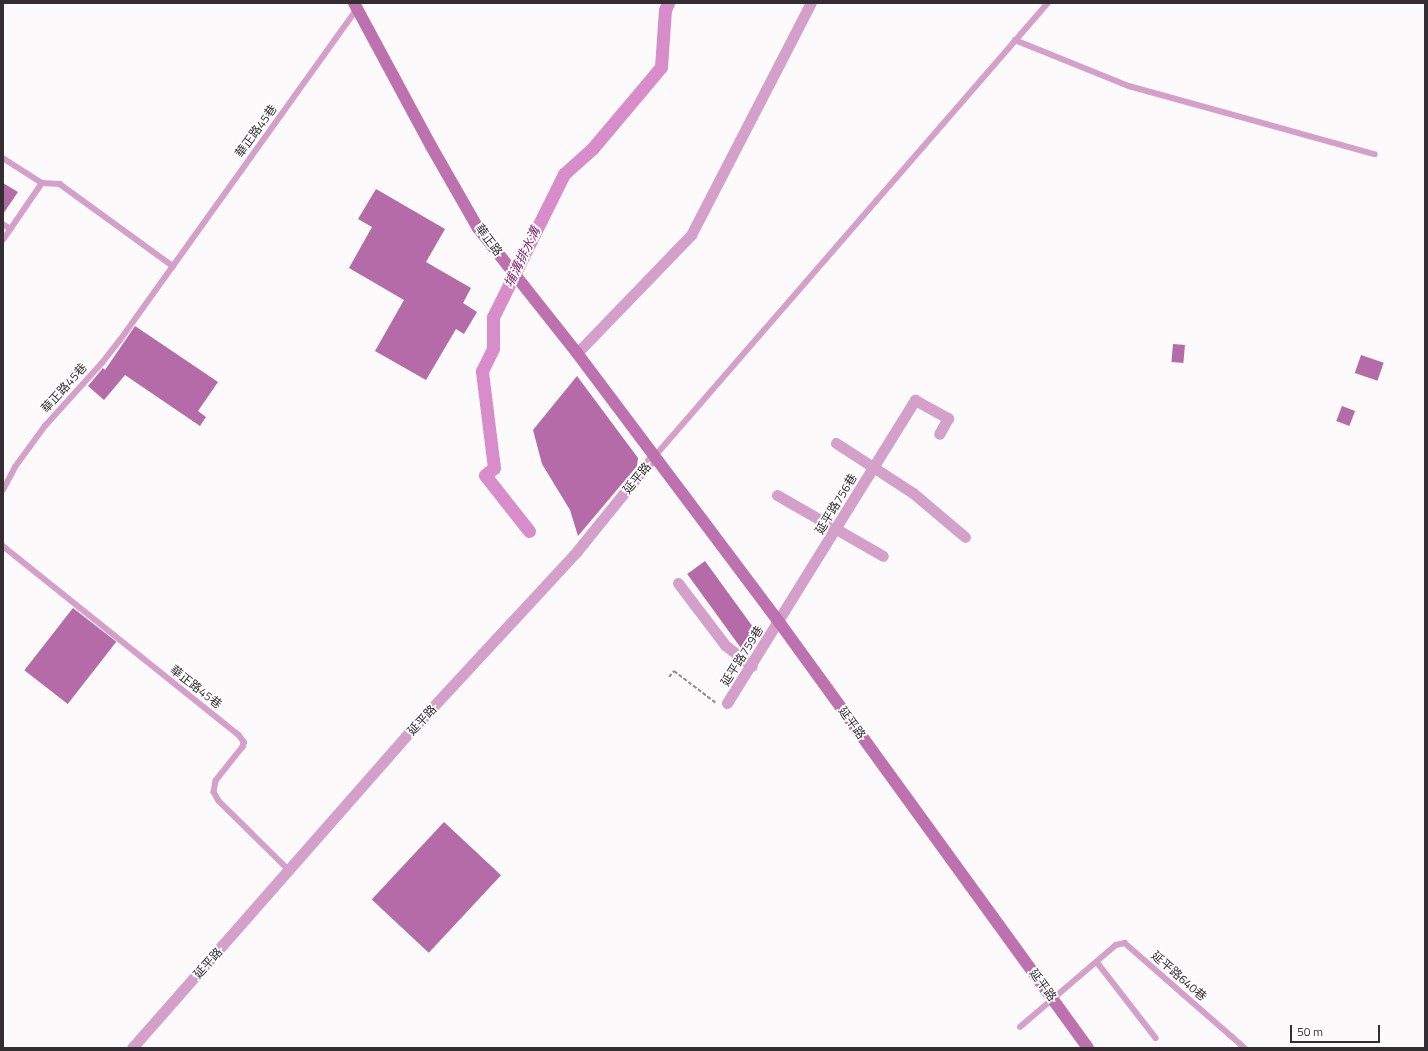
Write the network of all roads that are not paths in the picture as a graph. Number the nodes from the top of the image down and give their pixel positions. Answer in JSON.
{"nodes":[{"id":1,"x":811,"y":3,"type":"edge"},
{"id":2,"x":1048,"y":3,"type":"edge"},
{"id":3,"x":356,"y":6,"type":"edge"},
{"id":4,"x":1015,"y":40,"type":"junction"},
{"id":5,"x":1375,"y":154,"type":"dead end"},
{"id":6,"x":3,"y":158,"type":"edge"},
{"id":7,"x":42,"y":183,"type":"junction"},
{"id":8,"x":3,"y":224,"type":"edge"},
{"id":9,"x":11,"y":229,"type":"junction"},
{"id":10,"x":3,"y":240,"type":"edge"},
{"id":11,"x":173,"y":266,"type":"junction"},
{"id":12,"x":577,"y":353,"type":"junction"},
{"id":13,"x":939,"y":434,"type":"dead end"},
{"id":14,"x":836,"y":443,"type":"dead end"},
{"id":15,"x":654,"y":456,"type":"junction"},
{"id":16,"x":874,"y":468,"type":"junction"},
{"id":17,"x":3,"y":490,"type":"edge"},
{"id":18,"x":776,"y":495,"type":"dead end"},
{"id":19,"x":837,"y":528,"type":"junction"},
{"id":20,"x":965,"y":537,"type":"dead end"},
{"id":21,"x":3,"y":546,"type":"edge"},
{"id":22,"x":883,"y":556,"type":"dead end"},
{"id":23,"x":678,"y":583,"type":"dead end"},
{"id":24,"x":779,"y":622,"type":"junction"},
{"id":25,"x":752,"y":666,"type":"junction"},
{"id":26,"x":722,"y":704,"type":"road end"},
{"id":27,"x":288,"y":869,"type":"junction"},
{"id":28,"x":1097,"y":962,"type":"junction"},
{"id":29,"x":1053,"y":1000,"type":"junction"},
{"id":30,"x":1020,"y":1027,"type":"dead end"},
{"id":31,"x":1156,"y":1038,"type":"dead end"},
{"id":32,"x":132,"y":1048,"type":"edge"},
{"id":33,"x":1088,"y":1048,"type":"edge"},
{"id":34,"x":1245,"y":1048,"type":"edge"}],
"edges":[{"from":1,"to":12,"type":"street"},
{"from":2,"to":4,"type":"lane"},
{"from":3,"to":11,"type":"lane","name":"華正路45巷"},
{"from":3,"to":12,"type":"street","name":"華正路"},
{"from":4,"to":5,"type":"lane"},
{"from":4,"to":15,"type":"lane"},
{"from":6,"to":7,"type":"lane"},
{"from":7,"to":9,"type":"lane"},
{"from":7,"to":11,"type":"lane"},
{"from":8,"to":9,"type":"lane"},
{"from":9,"to":10,"type":"lane"},
{"from":11,"to":17,"type":"lane","name":"華正路45巷"},
{"from":12,"to":15,"type":"street","name":"華正路"},
{"from":13,"to":16,"type":"street","name":"延平路756巷"},
{"from":14,"to":16,"type":"street"},
{"from":15,"to":24,"type":"street","name":"延平路"},
{"from":15,"to":27,"type":"street","name":"延平路"},
{"from":16,"to":19,"type":"street","name":"延平路756巷"},
{"from":16,"to":20,"type":"street"},
{"from":18,"to":19,"type":"street"},
{"from":19,"to":22,"type":"street"},
{"from":19,"to":24,"type":"street","name":"延平路756巷"},
{"from":21,"to":27,"type":"lane","name":"華正路45巷"},
{"from":23,"to":25,"type":"street"},
{"from":24,"to":25,"type":"street","name":"延平路759巷"},
{"from":24,"to":29,"type":"street","name":"延平路"},
{"from":25,"to":26,"type":"street","name":"延平路759巷"},
{"from":27,"to":32,"type":"street","name":"延平路"},
{"from":28,"to":29,"type":"lane","name":"延平路640巷"},
{"from":28,"to":31,"type":"lane"},
{"from":28,"to":34,"type":"lane","name":"延平路640巷"},
{"from":29,"to":30,"type":"lane","name":"延平路640巷"},
{"from":29,"to":33,"type":"street","name":"延平路"}]}
